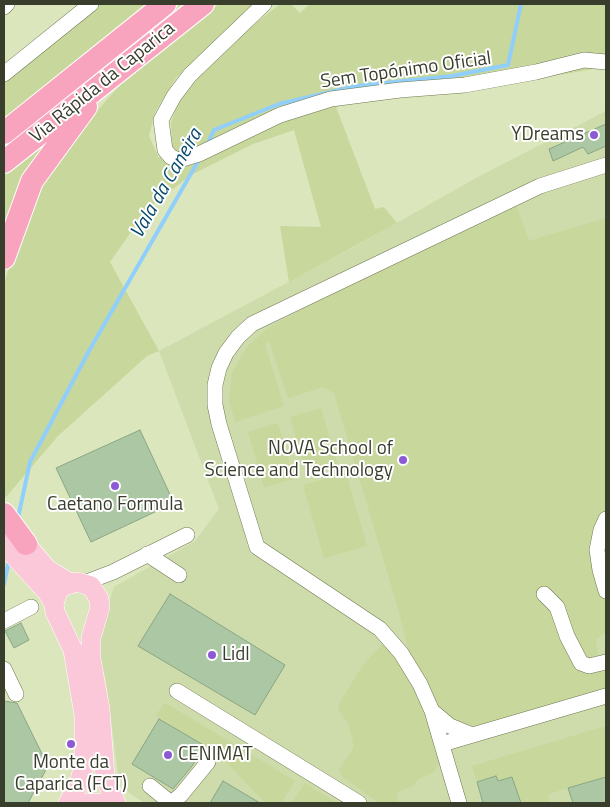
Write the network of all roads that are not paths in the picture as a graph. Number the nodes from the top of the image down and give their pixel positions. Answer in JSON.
{"nodes":[{"id":1,"x":7,"y":4,"type":"edge"},
{"id":2,"x":91,"y":4,"type":"edge"},
{"id":3,"x":165,"y":4,"type":"edge"},
{"id":4,"x":203,"y":4,"type":"edge"},
{"id":5,"x":264,"y":4,"type":"edge"},
{"id":6,"x":4,"y":7,"type":"edge"},
{"id":7,"x":606,"y":62,"type":"edge"},
{"id":8,"x":4,"y":74,"type":"edge"},
{"id":9,"x":103,"y":84,"type":"junction"},
{"id":10,"x":4,"y":133,"type":"edge"},
{"id":11,"x":4,"y":162,"type":"edge"},
{"id":12,"x":606,"y":166,"type":"edge"},
{"id":13,"x":4,"y":258,"type":"edge"},
{"id":14,"x":4,"y":514,"type":"edge"},
{"id":15,"x":606,"y":519,"type":"edge"},
{"id":16,"x":4,"y":526,"type":"edge"},
{"id":17,"x":187,"y":535,"type":"dead end"},
{"id":18,"x":26,"y":544,"type":"junction"},
{"id":19,"x":4,"y":545,"type":"edge"},
{"id":20,"x":148,"y":554,"type":"junction"},
{"id":21,"x":113,"y":572,"type":"junction"},
{"id":22,"x":178,"y":576,"type":"dead end"},
{"id":23,"x":77,"y":583,"type":"junction"},
{"id":24,"x":606,"y":591,"type":"edge"},
{"id":25,"x":544,"y":594,"type":"dead end"},
{"id":26,"x":99,"y":599,"type":"junction"},
{"id":27,"x":31,"y":607,"type":"dead end"},
{"id":28,"x":56,"y":611,"type":"junction"},
{"id":29,"x":95,"y":619,"type":"junction"},
{"id":30,"x":4,"y":621,"type":"edge"},
{"id":31,"x":606,"y":662,"type":"edge"},
{"id":32,"x":4,"y":669,"type":"edge"},
{"id":33,"x":177,"y":691,"type":"dead end"},
{"id":34,"x":16,"y":694,"type":"dead end"},
{"id":35,"x":606,"y":696,"type":"edge"},
{"id":36,"x":432,"y":711,"type":"junction"},
{"id":37,"x":472,"y":735,"type":"junction"},
{"id":38,"x":442,"y":744,"type":"junction"},
{"id":39,"x":208,"y":762,"type":"dead end"},
{"id":40,"x":150,"y":786,"type":"dead end"},
{"id":41,"x":68,"y":803,"type":"edge"},
{"id":42,"x":79,"y":803,"type":"edge"},
{"id":43,"x":104,"y":803,"type":"edge"},
{"id":44,"x":116,"y":803,"type":"edge"},
{"id":45,"x":171,"y":803,"type":"edge"},
{"id":46,"x":359,"y":803,"type":"edge"},
{"id":47,"x":460,"y":803,"type":"edge"}],
"edges":[{"from":1,"to":6,"type":"street"},
{"from":2,"to":8,"type":"street"},
{"from":3,"to":10,"type":"highway","name":"Via Rápida da Caparica"},
{"from":4,"to":9,"type":"highway","name":"Via Rápida da Caparica"},
{"from":5,"to":7,"type":"street","name":"Sem Topónimo Oficial"},
{"from":9,"to":11,"type":"highway","name":"Via Rápida da Caparica"},
{"from":9,"to":13,"type":"highway"},
{"from":12,"to":36,"type":"street"},
{"from":14,"to":18,"type":"highway"},
{"from":15,"to":24,"type":"street"},
{"from":16,"to":18,"type":"main road"},
{"from":17,"to":20,"type":"street"},
{"from":18,"to":23,"type":"main road"},
{"from":19,"to":28,"type":"main road"},
{"from":20,"to":21,"type":"street"},
{"from":20,"to":22,"type":"street"},
{"from":21,"to":23,"type":"street"},
{"from":21,"to":26,"type":"street"},
{"from":23,"to":26,"type":"main road"},
{"from":23,"to":28,"type":"main road"},
{"from":25,"to":31,"type":"street"},
{"from":26,"to":29,"type":"main road"},
{"from":27,"to":30,"type":"street"},
{"from":28,"to":29,"type":"main road"},
{"from":28,"to":41,"type":"main road"},
{"from":29,"to":44,"type":"main road"},
{"from":32,"to":34,"type":"street"},
{"from":33,"to":46,"type":"street"},
{"from":35,"to":37,"type":"street"},
{"from":36,"to":37,"type":"street"},
{"from":36,"to":38,"type":"street"},
{"from":37,"to":38,"type":"street"},
{"from":38,"to":47,"type":"street"},
{"from":39,"to":45,"type":"street"},
{"from":40,"to":45,"type":"street"},
{"from":42,"to":43,"type":"main road"}]}
